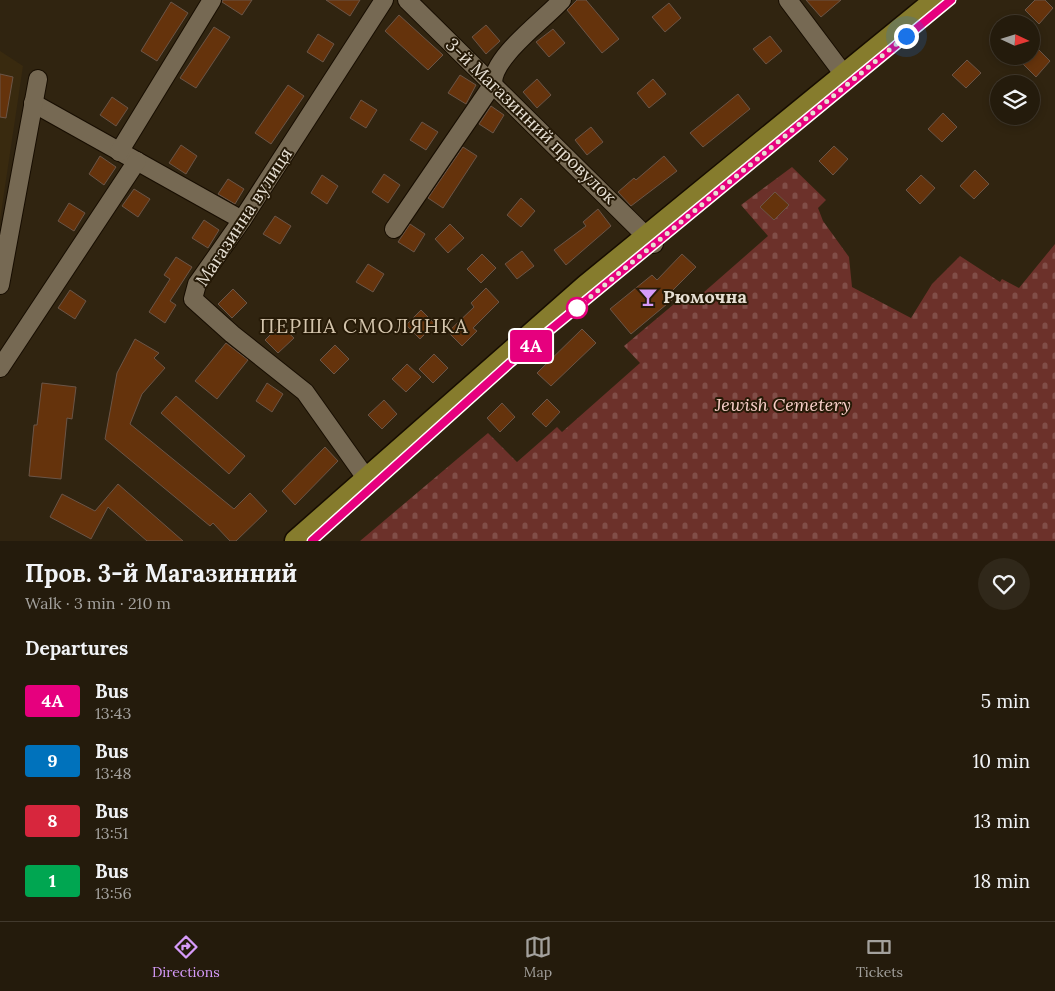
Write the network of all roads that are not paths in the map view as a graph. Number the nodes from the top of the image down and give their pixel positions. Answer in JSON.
{"nodes":[{"id":1,"x":212,"y":0,"type":"edge"},
{"id":2,"x":384,"y":0,"type":"edge"},
{"id":3,"x":407,"y":0,"type":"edge"},
{"id":4,"x":562,"y":0,"type":"edge"},
{"id":5,"x":788,"y":0,"type":"edge"},
{"id":6,"x":936,"y":0,"type":"edge"},
{"id":7,"x":951,"y":0,"type":"edge"},
{"id":8,"x":845,"y":76,"type":"junction"},
{"id":9,"x":38,"y":79,"type":"dead end"},
{"id":10,"x":493,"y":84,"type":"junction"},
{"id":11,"x":32,"y":103,"type":"junction"},
{"id":12,"x":119,"y":152,"type":"junction"},
{"id":13,"x":137,"y":161,"type":"junction"},
{"id":14,"x":242,"y":220,"type":"junction"},
{"id":15,"x":394,"y":229,"type":"dead end"},
{"id":16,"x":651,"y":240,"type":"junction"},
{"id":17,"x":0,"y":285,"type":"edge"},
{"id":18,"x":0,"y":368,"type":"edge"},
{"id":19,"x":366,"y":478,"type":"junction"},
{"id":20,"x":296,"y":541,"type":"edge"},
{"id":21,"x":312,"y":541,"type":"edge"}],
"edges":[{"from":1,"to":12,"type":"street"},
{"from":2,"to":14,"type":"street","name":"Магазинна вулиця"},
{"from":3,"to":10,"type":"street","name":"3-й Магазинний провулок"},
{"from":4,"to":10,"type":"street"},
{"from":5,"to":8,"type":"street"},
{"from":6,"to":8,"type":"main road"},
{"from":7,"to":16,"type":"main road"},
{"from":8,"to":16,"type":"main road"},
{"from":9,"to":11,"type":"street"},
{"from":10,"to":15,"type":"street"},
{"from":10,"to":16,"type":"street","name":"3-й Магазинний провулок"},
{"from":11,"to":12,"type":"street"},
{"from":11,"to":17,"type":"street"},
{"from":12,"to":13,"type":"street"},
{"from":13,"to":14,"type":"street"},
{"from":13,"to":18,"type":"street"},
{"from":14,"to":19,"type":"street","name":"Магазинна вулиця"},
{"from":16,"to":19,"type":"main road"},
{"from":16,"to":21,"type":"main road"},
{"from":19,"to":20,"type":"main road"}]}
